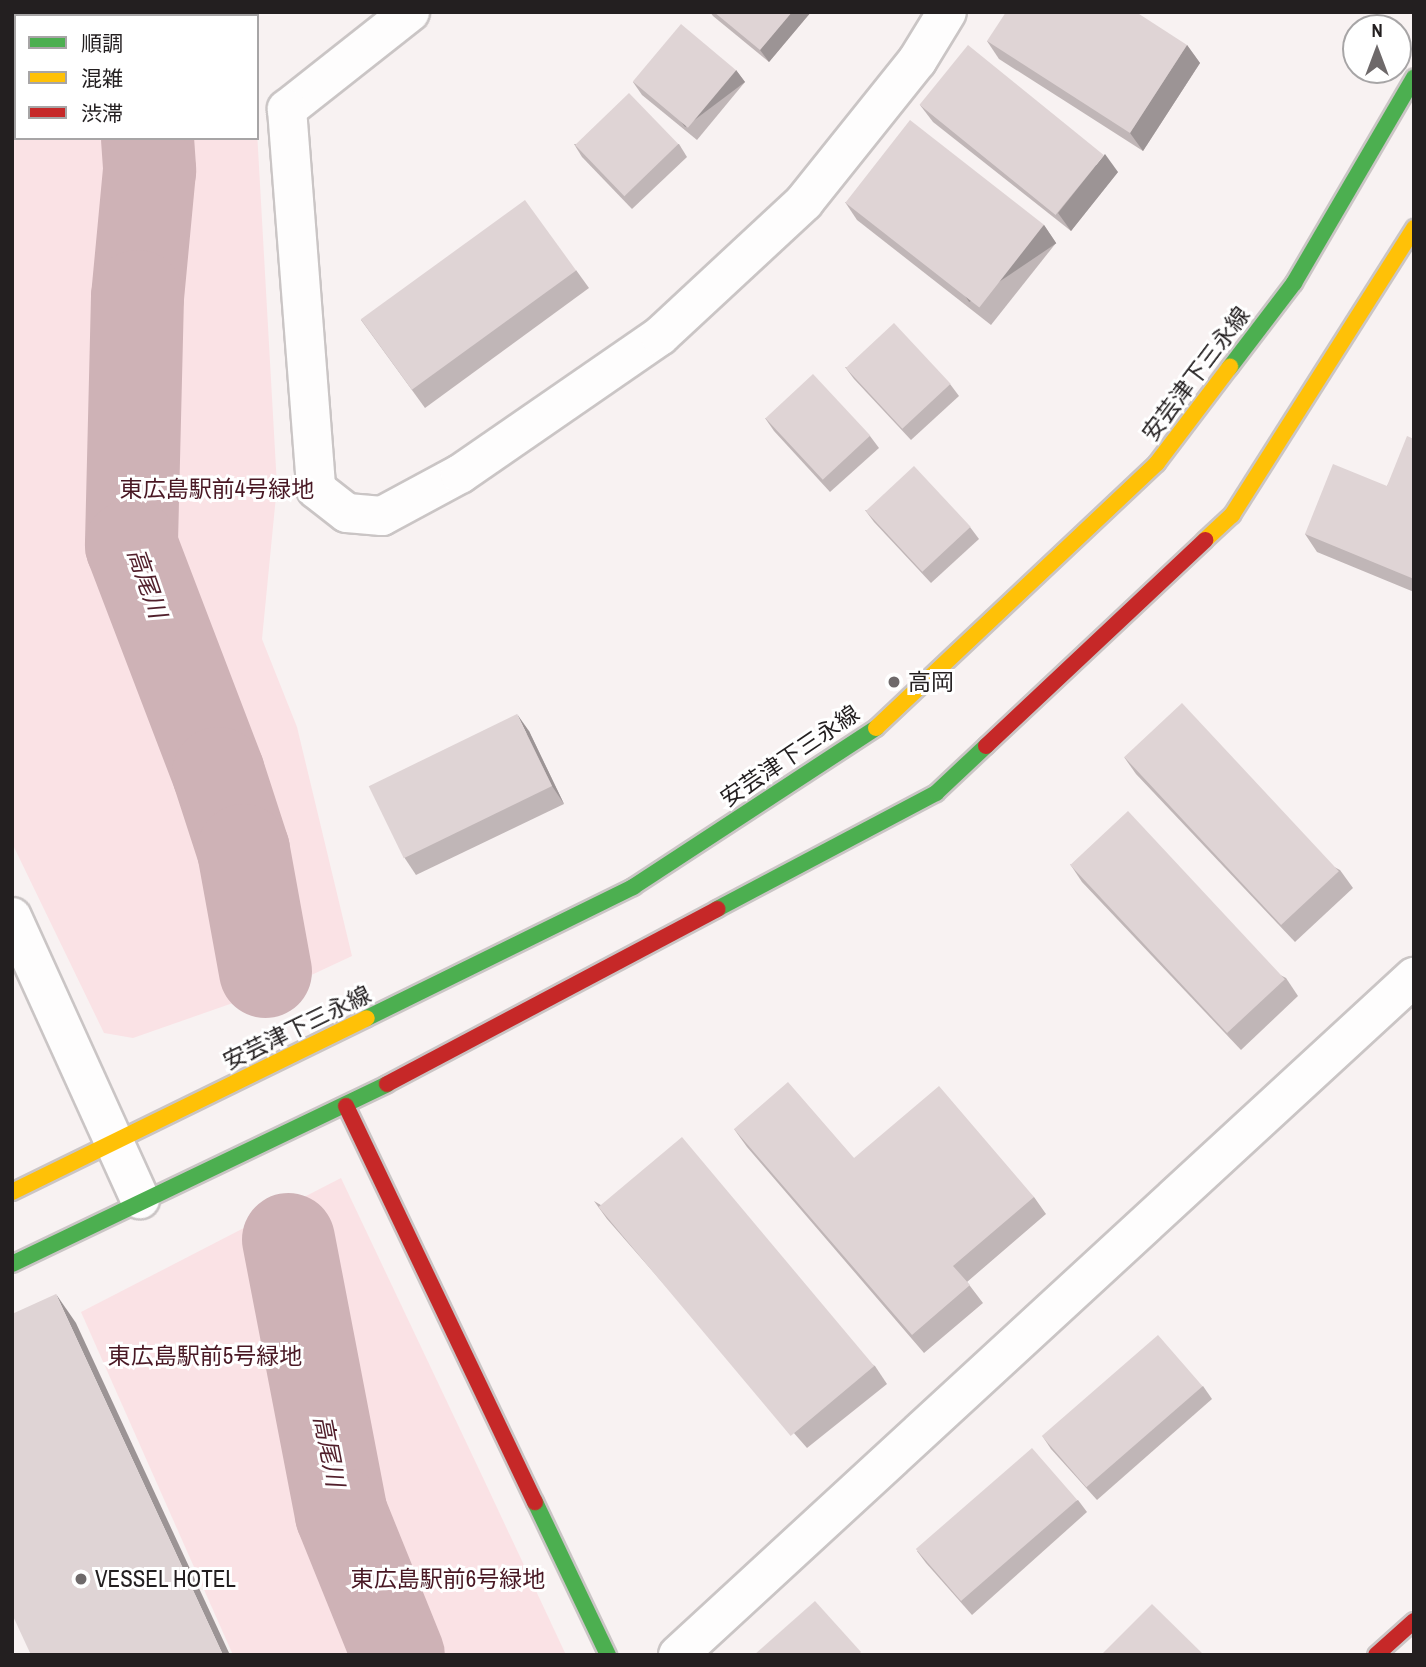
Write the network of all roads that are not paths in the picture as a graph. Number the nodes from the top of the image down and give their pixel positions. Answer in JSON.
{"nodes":[{"id":1,"x":410,"y":12,"type":"edge"},
{"id":2,"x":947,"y":12,"type":"edge"},
{"id":3,"x":1414,"y":78,"type":"edge"},
{"id":4,"x":1414,"y":228,"type":"edge"},
{"id":5,"x":12,"y":917,"type":"edge"},
{"id":6,"x":1414,"y":976,"type":"edge"},
{"id":7,"x":346,"y":1106,"type":"junction"},
{"id":8,"x":115,"y":1144,"type":"junction"},
{"id":9,"x":12,"y":1192,"type":"edge"},
{"id":10,"x":140,"y":1199,"type":"junction"},
{"id":11,"x":12,"y":1264,"type":"edge"},
{"id":12,"x":1414,"y":1620,"type":"edge"},
{"id":13,"x":608,"y":1655,"type":"edge"},
{"id":14,"x":678,"y":1655,"type":"edge"},
{"id":15,"x":1376,"y":1655,"type":"edge"}],
"edges":[{"from":1,"to":2,"type":"street"},
{"from":3,"to":8,"type":"main road","name":"安芸津下三永線"},
{"from":4,"to":7,"type":"main road"},
{"from":5,"to":8,"type":"street"},
{"from":6,"to":14,"type":"street"},
{"from":7,"to":10,"type":"main road"},
{"from":7,"to":13,"type":"main road"},
{"from":8,"to":9,"type":"main road","name":"安芸津下三永線"},
{"from":8,"to":10,"type":"street"},
{"from":10,"to":11,"type":"main road"},
{"from":12,"to":15,"type":"main road"}]}
